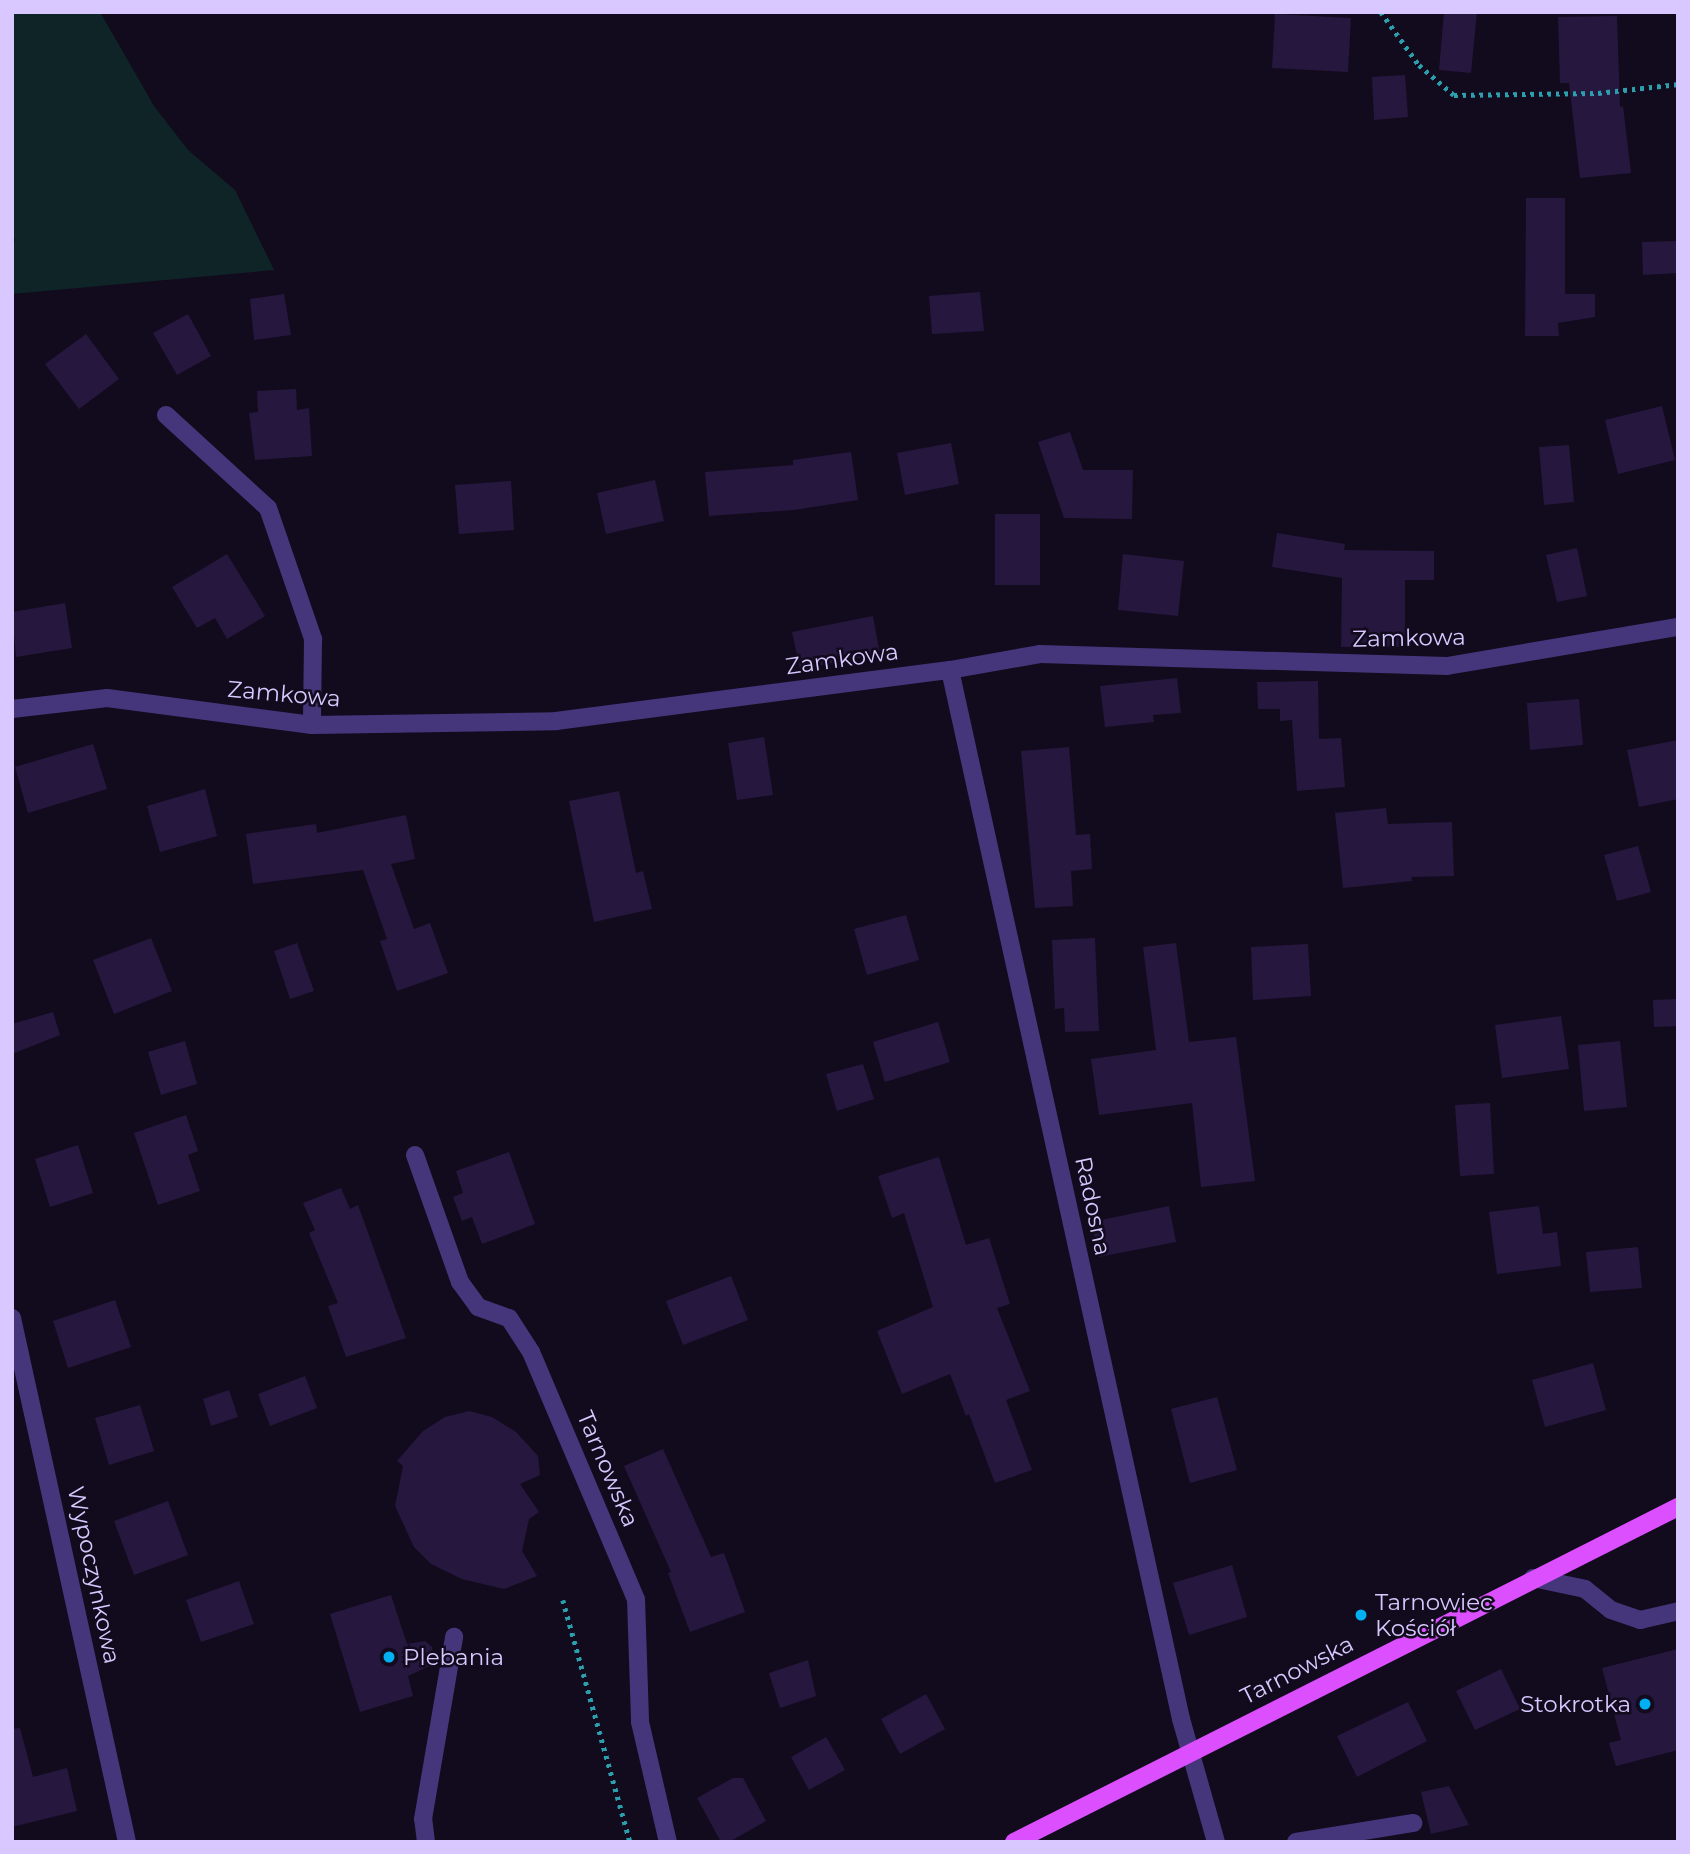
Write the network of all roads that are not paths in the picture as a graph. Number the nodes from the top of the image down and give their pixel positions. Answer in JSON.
{"nodes":[{"id":1,"x":166,"y":415,"type":"dead end"},
{"id":2,"x":1678,"y":627,"type":"edge"},
{"id":3,"x":950,"y":670,"type":"junction"},
{"id":4,"x":12,"y":709,"type":"edge"},
{"id":5,"x":312,"y":726,"type":"junction"},
{"id":6,"x":415,"y":1155,"type":"dead end"},
{"id":7,"x":12,"y":1318,"type":"edge"},
{"id":8,"x":1678,"y":1507,"type":"edge"},
{"id":9,"x":1534,"y":1578,"type":"junction"},
{"id":10,"x":1678,"y":1611,"type":"edge"},
{"id":11,"x":454,"y":1637,"type":"dead end"},
{"id":12,"x":1188,"y":1752,"type":"junction"},
{"id":13,"x":1413,"y":1824,"type":"dead end"},
{"id":14,"x":127,"y":1842,"type":"edge"},
{"id":15,"x":426,"y":1842,"type":"edge"},
{"id":16,"x":668,"y":1842,"type":"edge"},
{"id":17,"x":1014,"y":1842,"type":"edge"},
{"id":18,"x":1216,"y":1842,"type":"edge"},
{"id":19,"x":1296,"y":1842,"type":"edge"}],
"edges":[{"from":1,"to":5,"type":"street"},
{"from":2,"to":3,"type":"street","name":"Zamkowa"},
{"from":3,"to":5,"type":"street","name":"Zamkowa"},
{"from":3,"to":12,"type":"street","name":"Radosna"},
{"from":4,"to":5,"type":"street","name":"Zamkowa"},
{"from":6,"to":16,"type":"street","name":"Tarnowska"},
{"from":7,"to":14,"type":"street","name":"Wypoczynkowa"},
{"from":8,"to":9,"type":"main road","name":"Tarnowska"},
{"from":9,"to":10,"type":"street"},
{"from":9,"to":12,"type":"main road","name":"Tarnowska"},
{"from":11,"to":15,"type":"street"},
{"from":12,"to":17,"type":"main road","name":"Tarnowska"},
{"from":12,"to":18,"type":"street","name":"Radosna"},
{"from":13,"to":19,"type":"street"}]}
